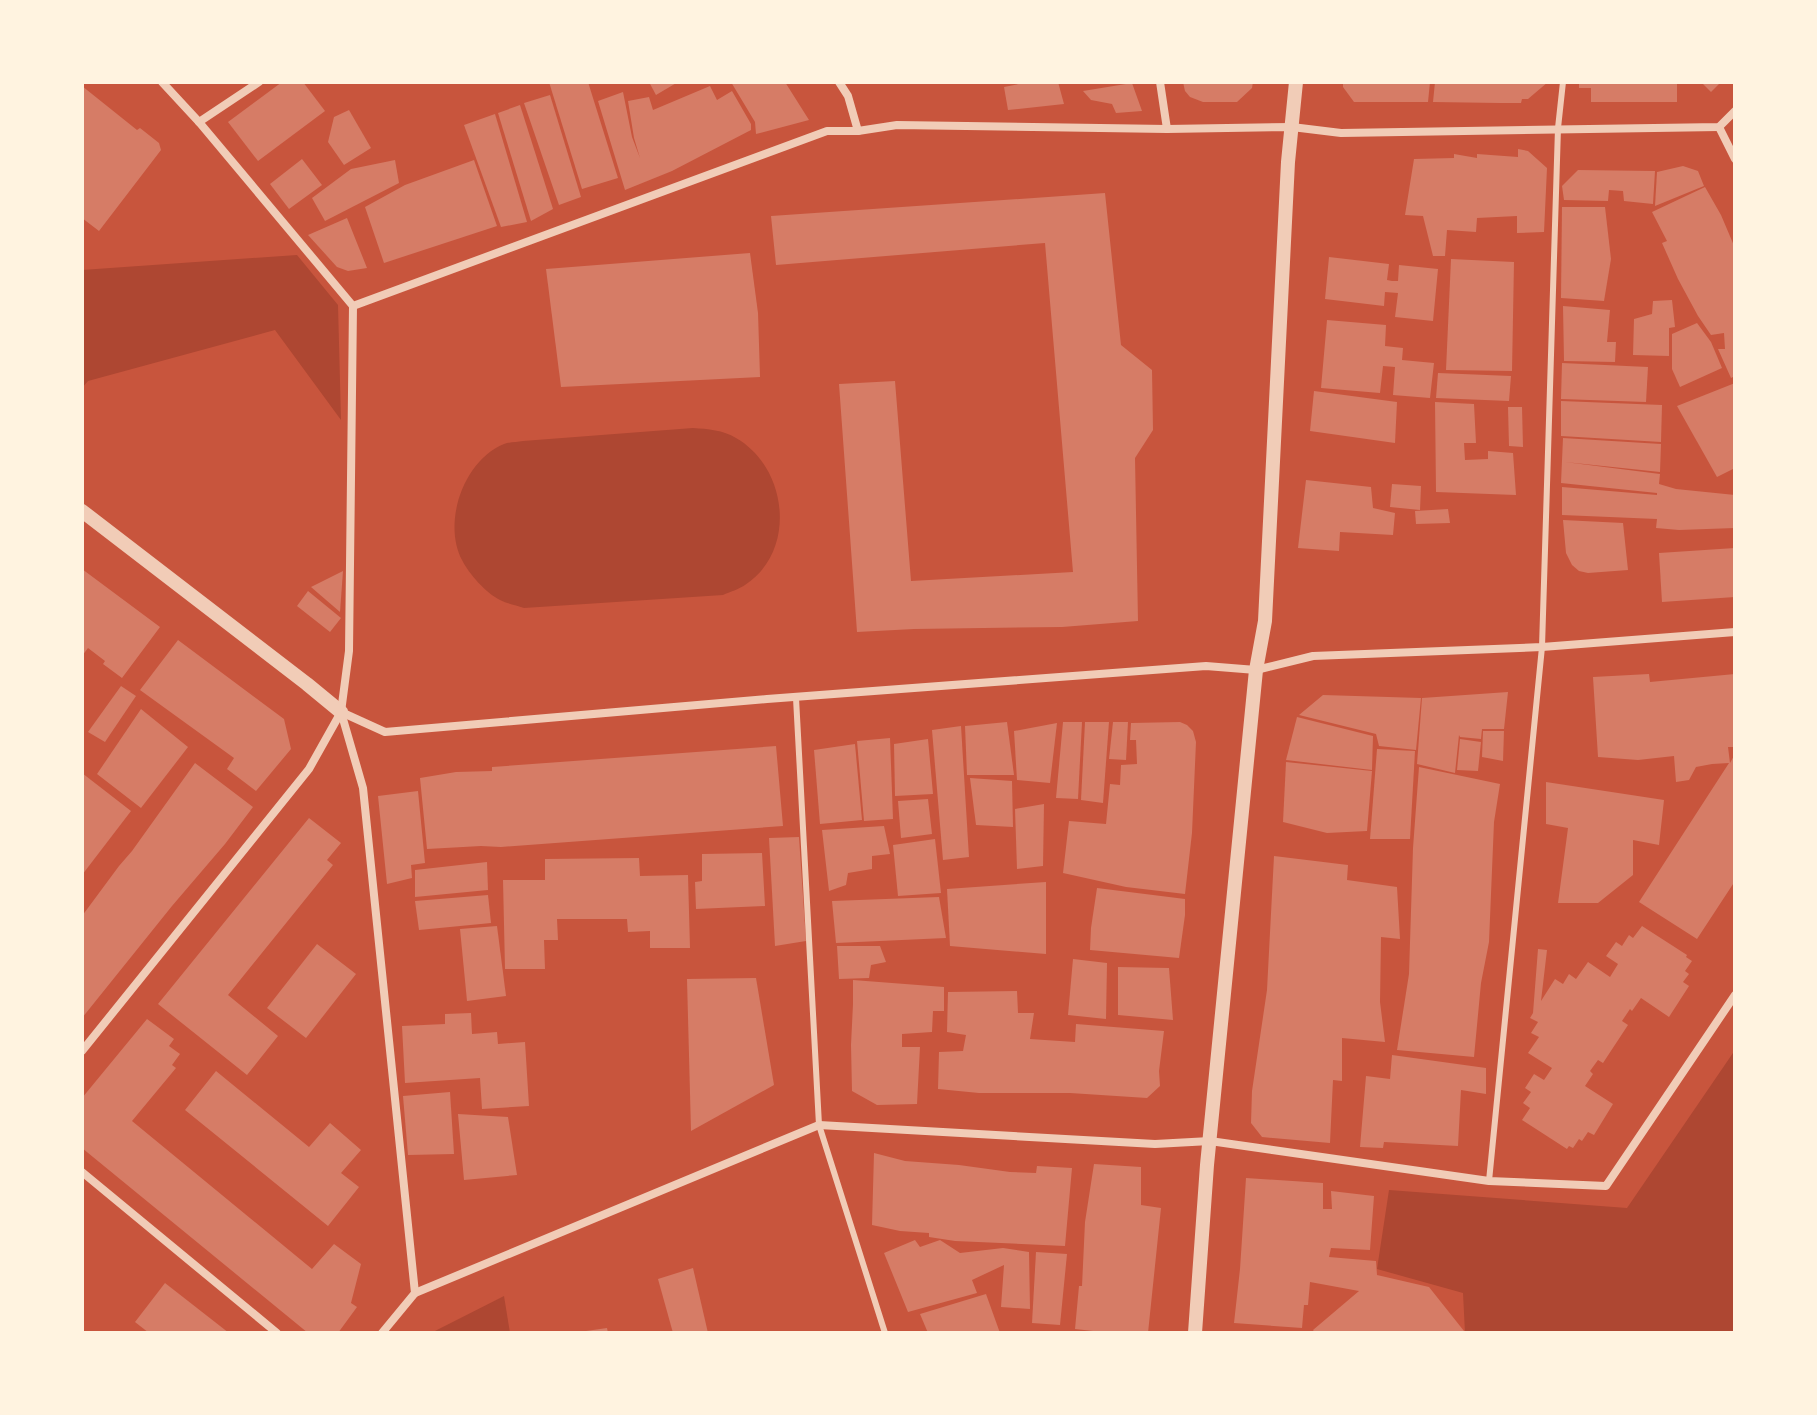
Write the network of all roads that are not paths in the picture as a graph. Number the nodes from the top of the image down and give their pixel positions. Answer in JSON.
{"nodes":[{"id":1,"x":162,"y":82,"type":"edge"},
{"id":2,"x":259,"y":82,"type":"edge"},
{"id":3,"x":839,"y":82,"type":"edge"},
{"id":4,"x":1160,"y":82,"type":"edge"},
{"id":5,"x":1296,"y":82,"type":"edge"},
{"id":6,"x":1563,"y":82,"type":"edge"},
{"id":7,"x":1735,"y":111,"type":"edge"},
{"id":8,"x":199,"y":122,"type":"junction"},
{"id":9,"x":1292,"y":127,"type":"junction"},
{"id":10,"x":1719,"y":127,"type":"junction"},
{"id":11,"x":1558,"y":128,"type":"junction"},
{"id":12,"x":1167,"y":129,"type":"junction"},
{"id":13,"x":858,"y":131,"type":"junction"},
{"id":14,"x":1735,"y":159,"type":"edge"},
{"id":15,"x":353,"y":306,"type":"junction"},
{"id":16,"x":82,"y":511,"type":"edge"},
{"id":17,"x":1735,"y":632,"type":"edge"},
{"id":18,"x":1542,"y":647,"type":"junction"},
{"id":19,"x":1256,"y":670,"type":"junction"},
{"id":20,"x":796,"y":698,"type":"junction"},
{"id":21,"x":341,"y":712,"type":"junction"},
{"id":22,"x":1735,"y":995,"type":"edge"},
{"id":23,"x":82,"y":1051,"type":"edge"},
{"id":24,"x":819,"y":1125,"type":"junction"},
{"id":25,"x":1210,"y":1141,"type":"junction"},
{"id":26,"x":82,"y":1172,"type":"edge"},
{"id":27,"x":1489,"y":1181,"type":"junction"},
{"id":28,"x":415,"y":1293,"type":"junction"},
{"id":29,"x":277,"y":1333,"type":"edge"},
{"id":30,"x":382,"y":1333,"type":"edge"},
{"id":31,"x":885,"y":1333,"type":"edge"},
{"id":32,"x":1195,"y":1333,"type":"edge"}],
"edges":[{"from":1,"to":8,"type":"street"},
{"from":2,"to":8,"type":"street"},
{"from":3,"to":13,"type":"street"},
{"from":4,"to":12,"type":"street"},
{"from":5,"to":9,"type":"street"},
{"from":6,"to":11,"type":"lane"},
{"from":7,"to":10,"type":"street"},
{"from":8,"to":15,"type":"street"},
{"from":9,"to":11,"type":"street"},
{"from":9,"to":12,"type":"street"},
{"from":9,"to":19,"type":"street"},
{"from":10,"to":11,"type":"street"},
{"from":10,"to":14,"type":"street"},
{"from":11,"to":18,"type":"lane"},
{"from":12,"to":13,"type":"street"},
{"from":13,"to":15,"type":"street"},
{"from":15,"to":21,"type":"street"},
{"from":16,"to":21,"type":"street"},
{"from":17,"to":18,"type":"street"},
{"from":18,"to":19,"type":"street"},
{"from":18,"to":27,"type":"lane"},
{"from":19,"to":20,"type":"street"},
{"from":19,"to":25,"type":"street"},
{"from":20,"to":21,"type":"street"},
{"from":20,"to":24,"type":"lane"},
{"from":21,"to":23,"type":"street"},
{"from":21,"to":28,"type":"street"},
{"from":22,"to":27,"type":"street"},
{"from":24,"to":25,"type":"street"},
{"from":24,"to":28,"type":"street"},
{"from":24,"to":31,"type":"lane"},
{"from":25,"to":27,"type":"street"},
{"from":25,"to":32,"type":"street"},
{"from":26,"to":29,"type":"street"},
{"from":28,"to":30,"type":"street"}]}
